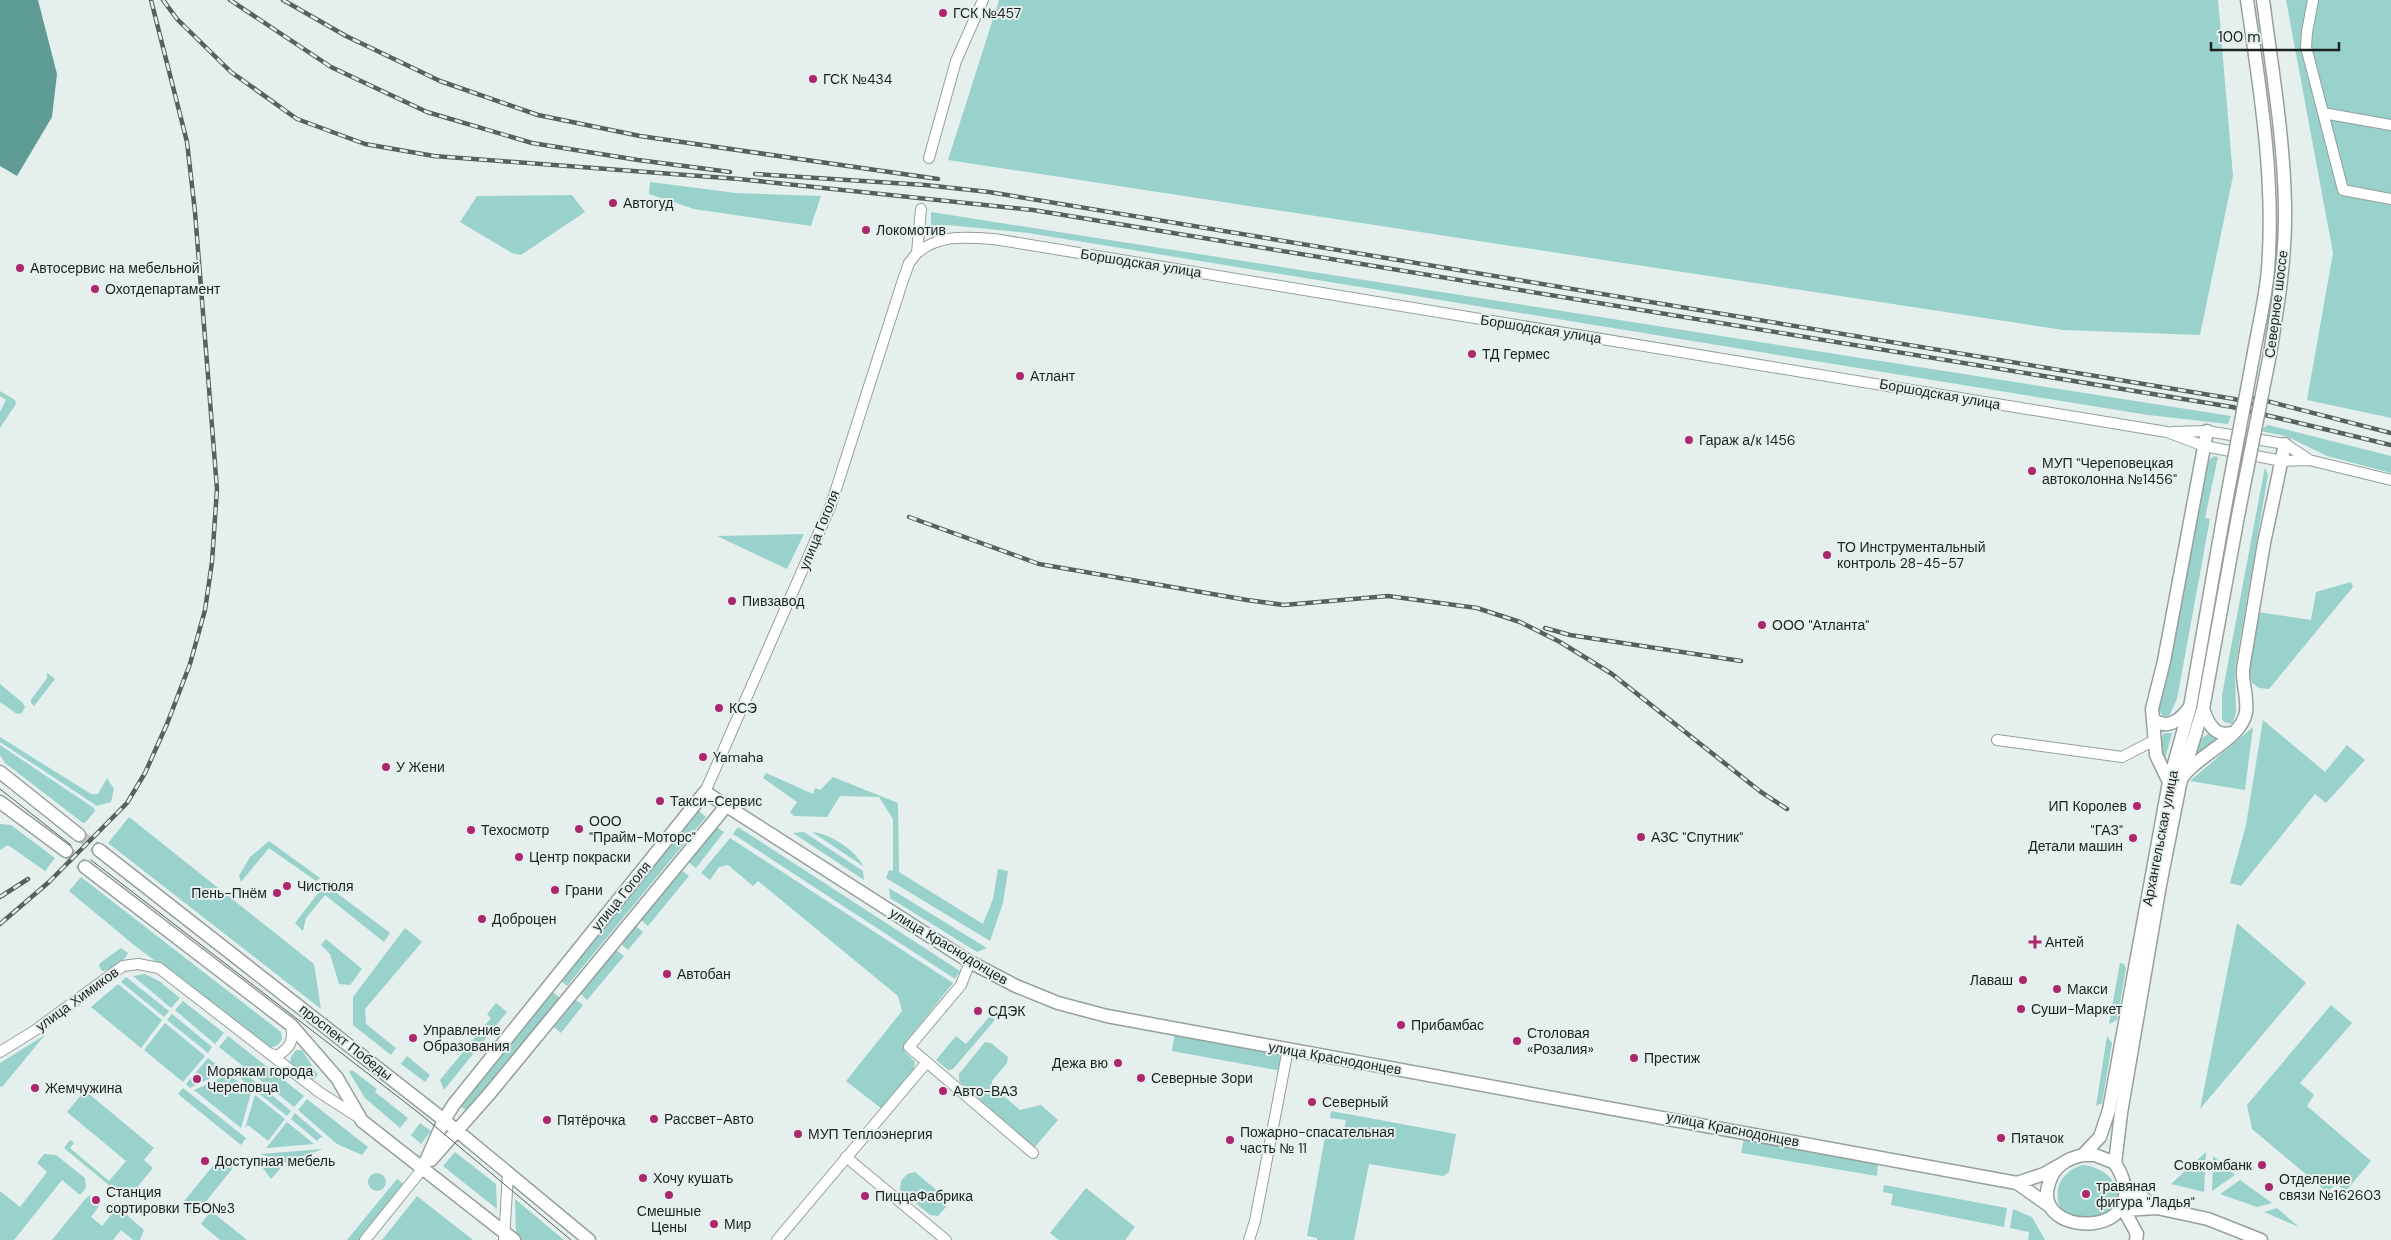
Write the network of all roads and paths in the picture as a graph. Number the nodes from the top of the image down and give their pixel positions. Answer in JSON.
{"nodes":[{"id":1,"x":983,"y":0,"type":"edge"},
{"id":2,"x":2247,"y":0,"type":"edge"},
{"id":3,"x":2263,"y":0,"type":"edge"},
{"id":4,"x":2313,"y":0,"type":"edge"},
{"id":5,"x":2323,"y":113,"type":"junction"},
{"id":6,"x":2391,"y":125,"type":"edge"},
{"id":7,"x":929,"y":158,"type":"dead end"},
{"id":8,"x":2391,"y":199,"type":"edge"},
{"id":9,"x":921,"y":209,"type":"dead end"},
{"id":10,"x":916,"y":252,"type":"junction"},
{"id":11,"x":2207,"y":430,"type":"junction"},
{"id":12,"x":2168,"y":432,"type":"junction"},
{"id":13,"x":2285,"y":444,"type":"junction"},
{"id":14,"x":2204,"y":446,"type":"junction"},
{"id":15,"x":2309,"y":460,"type":"junction"},
{"id":16,"x":2282,"y":461,"type":"junction"},
{"id":17,"x":2391,"y":480,"type":"edge"},
{"id":18,"x":2224,"y":513,"type":"joint"},
{"id":19,"x":2238,"y":516,"type":"joint"},
{"id":20,"x":2197,"y":708,"type":"junction"},
{"id":21,"x":2153,"y":719,"type":"junction"},
{"id":22,"x":2234,"y":732,"type":"junction"},
{"id":23,"x":1996,"y":740,"type":"dead end"},
{"id":24,"x":2155,"y":740,"type":"junction"},
{"id":25,"x":0,"y":772,"type":"edge"},
{"id":26,"x":2175,"y":783,"type":"junction"},
{"id":27,"x":705,"y":792,"type":"junction"},
{"id":28,"x":0,"y":802,"type":"edge"},
{"id":29,"x":727,"y":805,"type":"junction"},
{"id":30,"x":15,"y":813,"type":"junction"},
{"id":31,"x":0,"y":814,"type":"edge"},
{"id":32,"x":79,"y":835,"type":"tunnel mouth"},
{"id":33,"x":99,"y":850,"type":"tunnel mouth"},
{"id":34,"x":66,"y":851,"type":"tunnel mouth"},
{"id":35,"x":85,"y":867,"type":"tunnel mouth"},
{"id":36,"x":970,"y":962,"type":"junction"},
{"id":37,"x":552,"y":982,"type":"junction"},
{"id":38,"x":569,"y":996,"type":"junction"},
{"id":39,"x":291,"y":1025,"type":"junction"},
{"id":40,"x":1288,"y":1049,"type":"junction"},
{"id":41,"x":0,"y":1052,"type":"edge"},
{"id":42,"x":268,"y":1053,"type":"junction"},
{"id":43,"x":927,"y":1062,"type":"junction"},
{"id":44,"x":444,"y":1120,"type":"junction"},
{"id":45,"x":362,"y":1121,"type":"junction"},
{"id":46,"x":457,"y":1131,"type":"junction"},
{"id":47,"x":1033,"y":1153,"type":"dead end"},
{"id":48,"x":2083,"y":1155,"type":"junction"},
{"id":49,"x":846,"y":1157,"type":"junction"},
{"id":50,"x":2115,"y":1163,"type":"junction"},
{"id":51,"x":2060,"y":1164,"type":"junction"},
{"id":52,"x":423,"y":1168,"type":"junction"},
{"id":53,"x":508,"y":1174,"type":"junction"},
{"id":54,"x":2017,"y":1183,"type":"junction"},
{"id":55,"x":2126,"y":1186,"type":"junction"},
{"id":56,"x":2048,"y":1205,"type":"junction"},
{"id":57,"x":2157,"y":1208,"type":"junction"},
{"id":58,"x":2124,"y":1210,"type":"junction"},
{"id":59,"x":508,"y":1238,"type":"edge"},
{"id":60,"x":364,"y":1240,"type":"edge"},
{"id":61,"x":589,"y":1240,"type":"edge"},
{"id":62,"x":776,"y":1240,"type":"edge"},
{"id":63,"x":946,"y":1240,"type":"edge"},
{"id":64,"x":1249,"y":1240,"type":"edge"},
{"id":65,"x":2136,"y":1240,"type":"edge"},
{"id":66,"x":2262,"y":1240,"type":"edge"}],
"edges":[{"from":1,"to":7,"type":"street"},
{"from":2,"to":18,"type":"main road","name":"Северное шоссе","bridge":true},
{"from":3,"to":19,"type":"main road","name":"Северное шоссе","bridge":true},
{"from":4,"to":5,"type":"street"},
{"from":5,"to":6,"type":"street"},
{"from":5,"to":8,"type":"street"},
{"from":9,"to":10,"type":"street","name":"улица Гоголя"},
{"from":10,"to":12,"type":"street","name":"Боршодская улица"},
{"from":10,"to":27,"type":"street","name":"улица Гоголя"},
{"from":11,"to":12,"type":"street","name":"Боршодская улица"},
{"from":11,"to":13,"type":"street","name":"Боршодская улица"},
{"from":11,"to":14,"type":"main road"},
{"from":12,"to":14,"type":"street","name":"Боршодская улица"},
{"from":13,"to":15,"type":"street","name":"Боршодская улица"},
{"from":13,"to":16,"type":"main road"},
{"from":14,"to":16,"type":"street","name":"Боршодская улица"},
{"from":14,"to":21,"type":"main road"},
{"from":15,"to":16,"type":"street","name":"Боршодская улица"},
{"from":15,"to":17,"type":"street","name":"Боршодская улица"},
{"from":16,"to":22,"type":"main road"},
{"from":18,"to":20,"type":"main road","name":"Архангельская улица"},
{"from":19,"to":20,"type":"main road","name":"Архангельская улица"},
{"from":20,"to":21,"type":"main road"},
{"from":20,"to":22,"type":"main road"},
{"from":20,"to":26,"type":"main road","name":"Архангельская улица"},
{"from":21,"to":24,"type":"main road"},
{"from":22,"to":26,"type":"main road"},
{"from":23,"to":24,"type":"street"},
{"from":24,"to":26,"type":"main road"},
{"from":25,"to":32,"type":"main road"},
{"from":26,"to":48,"type":"main road","name":"Архангельская улица"},
{"from":26,"to":50,"type":"main road","name":"Архангельская улица"},
{"from":27,"to":29,"type":"main road","name":"улица Краснодонцев"},
{"from":27,"to":37,"type":"main road","name":"улица Гоголя"},
{"from":28,"to":30,"type":"main road"},
{"from":29,"to":36,"type":"main road","name":"улица Краснодонцев"},
{"from":29,"to":38,"type":"main road","name":"улица Гоголя"},
{"from":30,"to":31,"type":"main road"},
{"from":30,"to":34,"type":"main road"},
{"from":33,"to":44,"type":"main road","name":"проспект Победы"},
{"from":35,"to":39,"type":"main road","name":"проспект Победы"},
{"from":36,"to":40,"type":"main road","name":"улица Краснодонцев"},
{"from":36,"to":43,"type":"street"},
{"from":37,"to":38,"type":"main road"},
{"from":37,"to":44,"type":"main road","name":"улица Гоголя"},
{"from":38,"to":46,"type":"main road","name":"улица Гоголя"},
{"from":39,"to":42,"type":"street"},
{"from":39,"to":45,"type":"main road","name":"проспект Победы"},
{"from":40,"to":54,"type":"main road","name":"улица Краснодонцев"},
{"from":40,"to":64,"type":"street"},
{"from":41,"to":42,"type":"street","name":"улица Химиков"},
{"from":42,"to":45,"type":"street"},
{"from":43,"to":47,"type":"street"},
{"from":43,"to":49,"type":"street"},
{"from":44,"to":46,"type":"main road","name":"проспект Победы"},
{"from":44,"to":52,"type":"main road","name":"улица Гоголя"},
{"from":45,"to":52,"type":"main road","name":"проспект Победы"},
{"from":46,"to":52,"type":"main road","name":"улица Гоголя"},
{"from":46,"to":53,"type":"main road","name":"проспект Победы"},
{"from":48,"to":50,"type":"main road"},
{"from":48,"to":51,"type":"main road"},
{"from":49,"to":62,"type":"street"},
{"from":49,"to":63,"type":"street"},
{"from":50,"to":55,"type":"main road"},
{"from":51,"to":54,"type":"main road","name":"улица Краснодонцев"},
{"from":51,"to":56,"type":"main road"},
{"from":52,"to":59,"type":"main road","name":"проспект Победы"},
{"from":52,"to":60,"type":"street","name":"улица Гоголя"},
{"from":53,"to":59,"type":"street"},
{"from":53,"to":61,"type":"main road","name":"проспект Победы"},
{"from":54,"to":56,"type":"main road","name":"улица Краснодонцев"},
{"from":55,"to":57,"type":"main road"},
{"from":55,"to":58,"type":"main road"},
{"from":56,"to":58,"type":"main road"},
{"from":57,"to":58,"type":"main road"},
{"from":57,"to":66,"type":"main road"},
{"from":58,"to":65,"type":"main road"}]}
